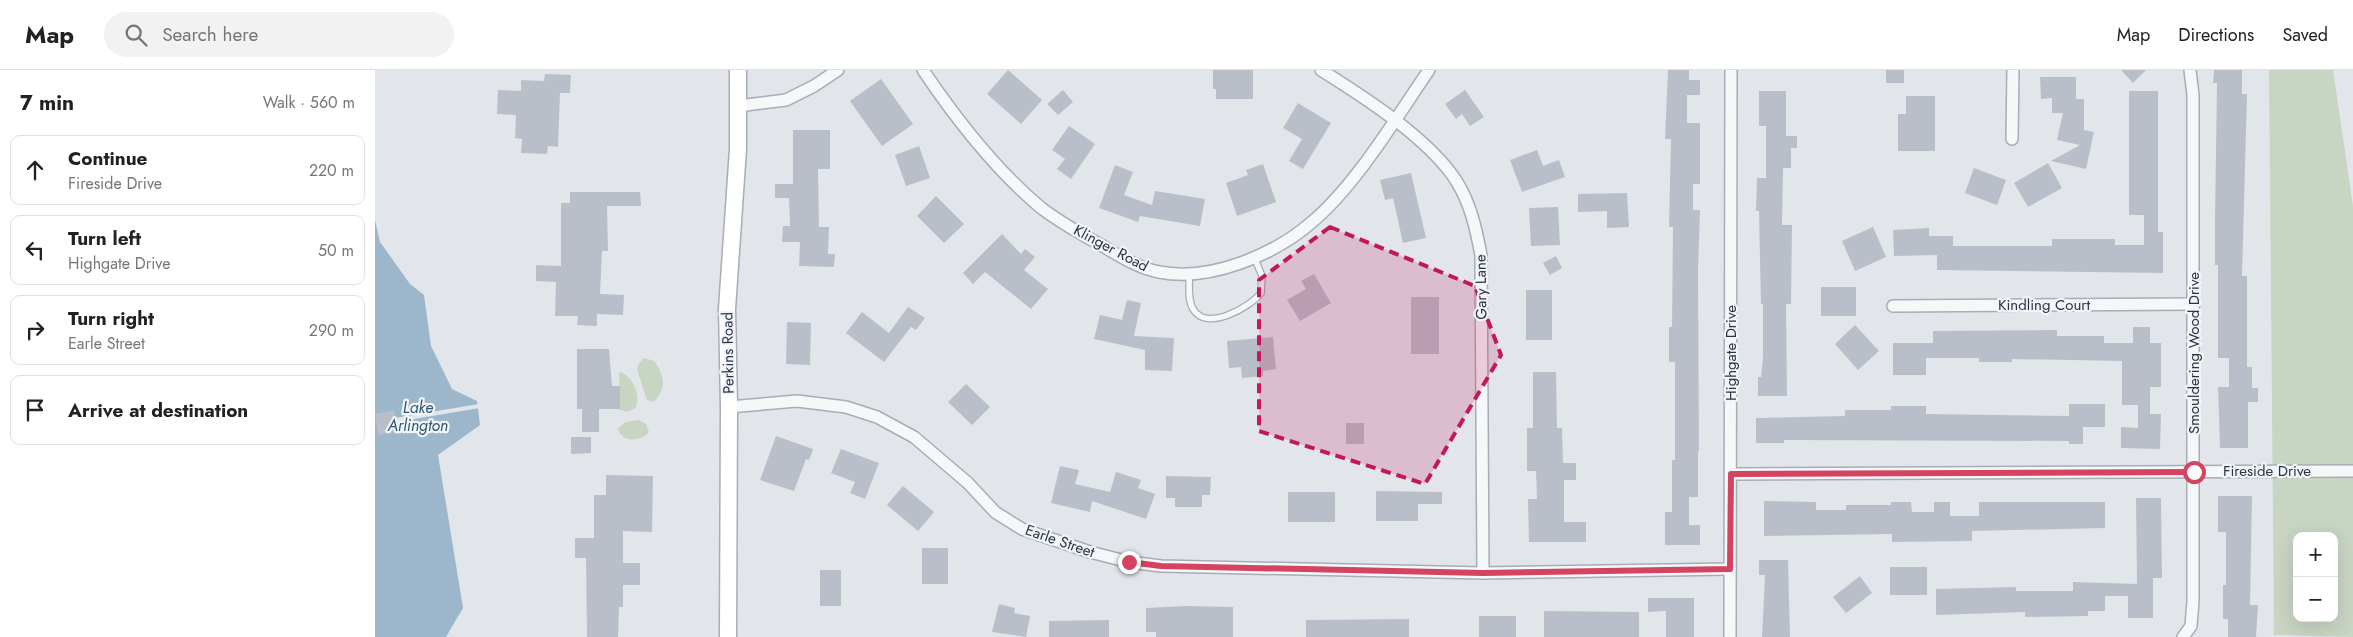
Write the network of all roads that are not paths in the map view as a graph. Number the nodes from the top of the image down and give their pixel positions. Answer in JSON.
{"nodes":[{"id":1,"x":738,"y":70,"type":"edge"},
{"id":2,"x":838,"y":70,"type":"edge"},
{"id":3,"x":923,"y":70,"type":"edge"},
{"id":4,"x":1321,"y":70,"type":"edge"},
{"id":5,"x":1429,"y":70,"type":"edge"},
{"id":6,"x":1731,"y":70,"type":"edge"},
{"id":7,"x":2013,"y":70,"type":"edge"},
{"id":8,"x":2190,"y":70,"type":"edge"},
{"id":9,"x":738,"y":106,"type":"junction"},
{"id":10,"x":1393,"y":121,"type":"junction"},
{"id":11,"x":2012,"y":139,"type":"dead end"},
{"id":12,"x":1255,"y":259,"type":"junction"},
{"id":13,"x":1189,"y":274,"type":"junction"},
{"id":14,"x":2194,"y":304,"type":"junction"},
{"id":15,"x":1893,"y":306,"type":"dead end"},
{"id":16,"x":729,"y":407,"type":"junction"},
{"id":17,"x":2353,"y":471,"type":"edge"},
{"id":18,"x":2194,"y":472,"type":"junction"},
{"id":19,"x":1731,"y":474,"type":"junction"},
{"id":20,"x":1730,"y":569,"type":"junction"},
{"id":21,"x":1483,"y":573,"type":"junction"},
{"id":22,"x":2185,"y":636,"type":"edge"},
{"id":23,"x":728,"y":637,"type":"edge"},
{"id":24,"x":1730,"y":637,"type":"edge"}],
"edges":[{"from":1,"to":9,"type":"main road","name":"Perkins Road"},
{"from":2,"to":9,"type":"street"},
{"from":3,"to":13,"type":"street","name":"Klinger Road"},
{"from":4,"to":10,"type":"street","name":"Gary Lane"},
{"from":5,"to":10,"type":"street","name":"Klinger Road"},
{"from":6,"to":19,"type":"street","name":"Highgate Drive"},
{"from":7,"to":11,"type":"street"},
{"from":8,"to":14,"type":"street","name":"Smouldering Wood Drive"},
{"from":9,"to":16,"type":"main road","name":"Perkins Road"},
{"from":10,"to":12,"type":"street","name":"Klinger Road"},
{"from":10,"to":21,"type":"street","name":"Gary Lane"},
{"from":12,"to":13,"type":"street","name":"Klinger Road"},
{"from":12,"to":13,"type":"lane"},
{"from":14,"to":15,"type":"street","name":"Kindling Court"},
{"from":14,"to":18,"type":"street","name":"Smouldering Wood Drive"},
{"from":16,"to":21,"type":"street","name":"Earle Street"},
{"from":16,"to":23,"type":"main road","name":"Perkins Road"},
{"from":17,"to":18,"type":"street","name":"Fireside Drive"},
{"from":18,"to":19,"type":"street","name":"Fireside Drive"},
{"from":18,"to":22,"type":"street","name":"Smouldering Wood Drive"},
{"from":19,"to":20,"type":"street","name":"Highgate Drive"},
{"from":20,"to":21,"type":"street","name":"Earle Street"},
{"from":20,"to":24,"type":"street","name":"Highgate Drive"}]}
